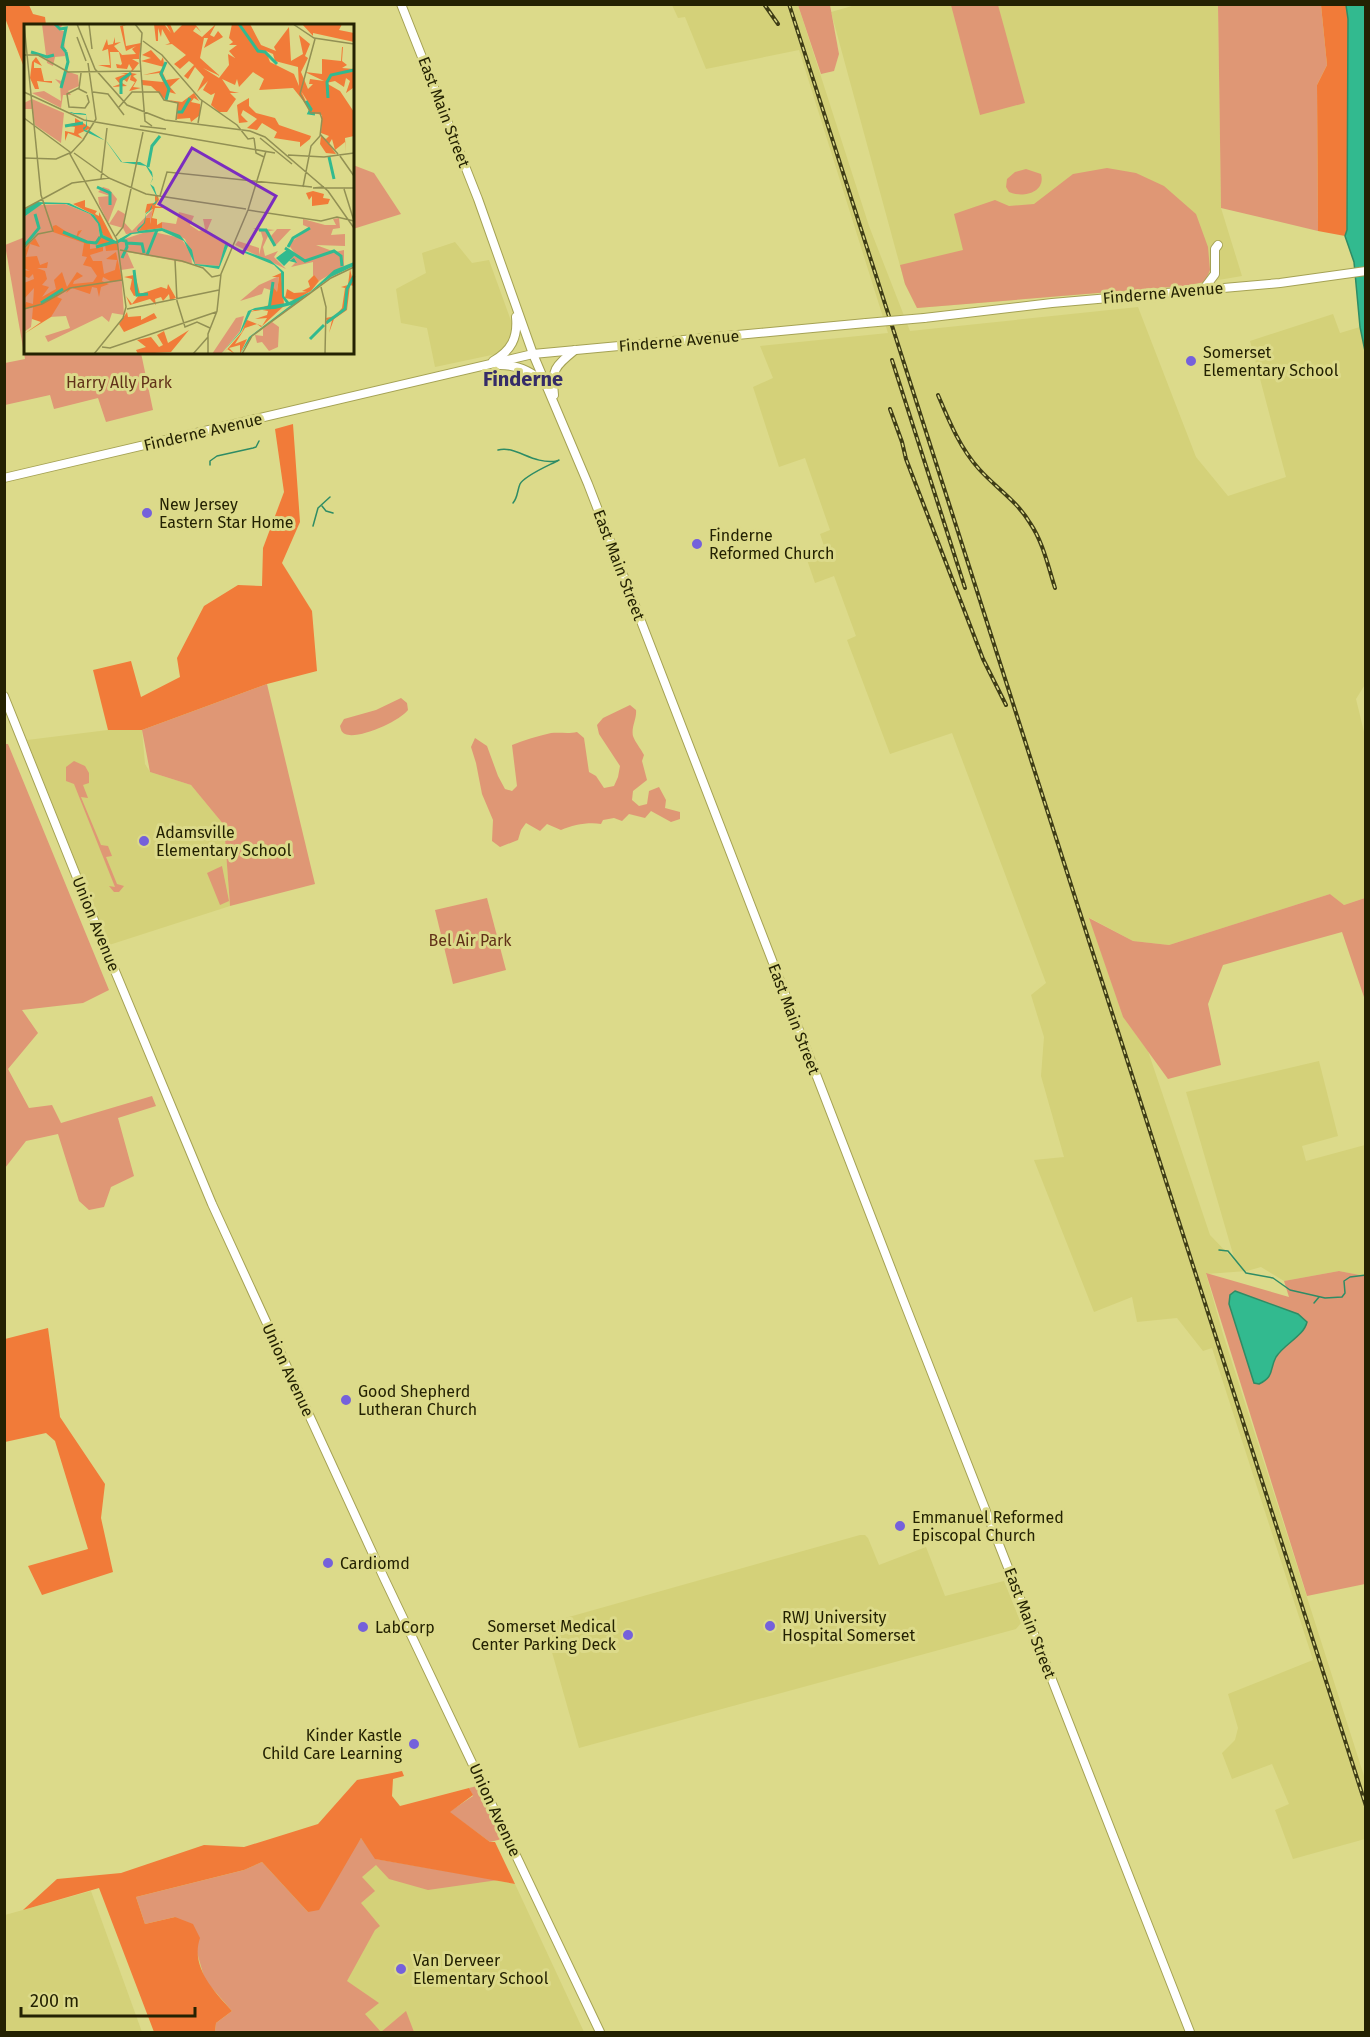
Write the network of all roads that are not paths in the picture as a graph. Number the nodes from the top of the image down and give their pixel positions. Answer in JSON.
{"nodes":[{"id":1,"x":401,"y":4,"type":"edge"},
{"id":2,"x":1218,"y":245,"type":"dead end"},
{"id":3,"x":1365,"y":271,"type":"edge"},
{"id":4,"x":1203,"y":290,"type":"junction"},
{"id":5,"x":515,"y":304,"type":"junction"},
{"id":6,"x":575,"y":350,"type":"junction"},
{"id":7,"x":533,"y":354,"type":"junction"},
{"id":8,"x":487,"y":365,"type":"junction"},
{"id":9,"x":549,"y":390,"type":"junction"},
{"id":10,"x":555,"y":406,"type":"junction"},
{"id":11,"x":4,"y":478,"type":"edge"},
{"id":12,"x":4,"y":696,"type":"edge"},
{"id":13,"x":600,"y":2032,"type":"edge"},
{"id":14,"x":1190,"y":2032,"type":"edge"}],
"edges":[{"from":1,"to":5,"type":"street","name":"East Main Street"},
{"from":2,"to":4,"type":"street"},
{"from":3,"to":4,"type":"street","name":"Finderne Avenue"},
{"from":4,"to":6,"type":"street","name":"Finderne Avenue","bridge":true},
{"from":5,"to":7,"type":"street","name":"East Main Street"},
{"from":5,"to":8,"type":"street"},
{"from":6,"to":7,"type":"street","name":"Finderne Avenue"},
{"from":6,"to":10,"type":"street"},
{"from":7,"to":8,"type":"street","name":"Finderne Avenue"},
{"from":7,"to":9,"type":"street","name":"East Main Street"},
{"from":8,"to":9,"type":"street"},
{"from":8,"to":11,"type":"street","name":"Finderne Avenue"},
{"from":9,"to":10,"type":"street","name":"East Main Street"},
{"from":10,"to":14,"type":"street","name":"East Main Street"},
{"from":12,"to":13,"type":"street","name":"Union Avenue"}]}
